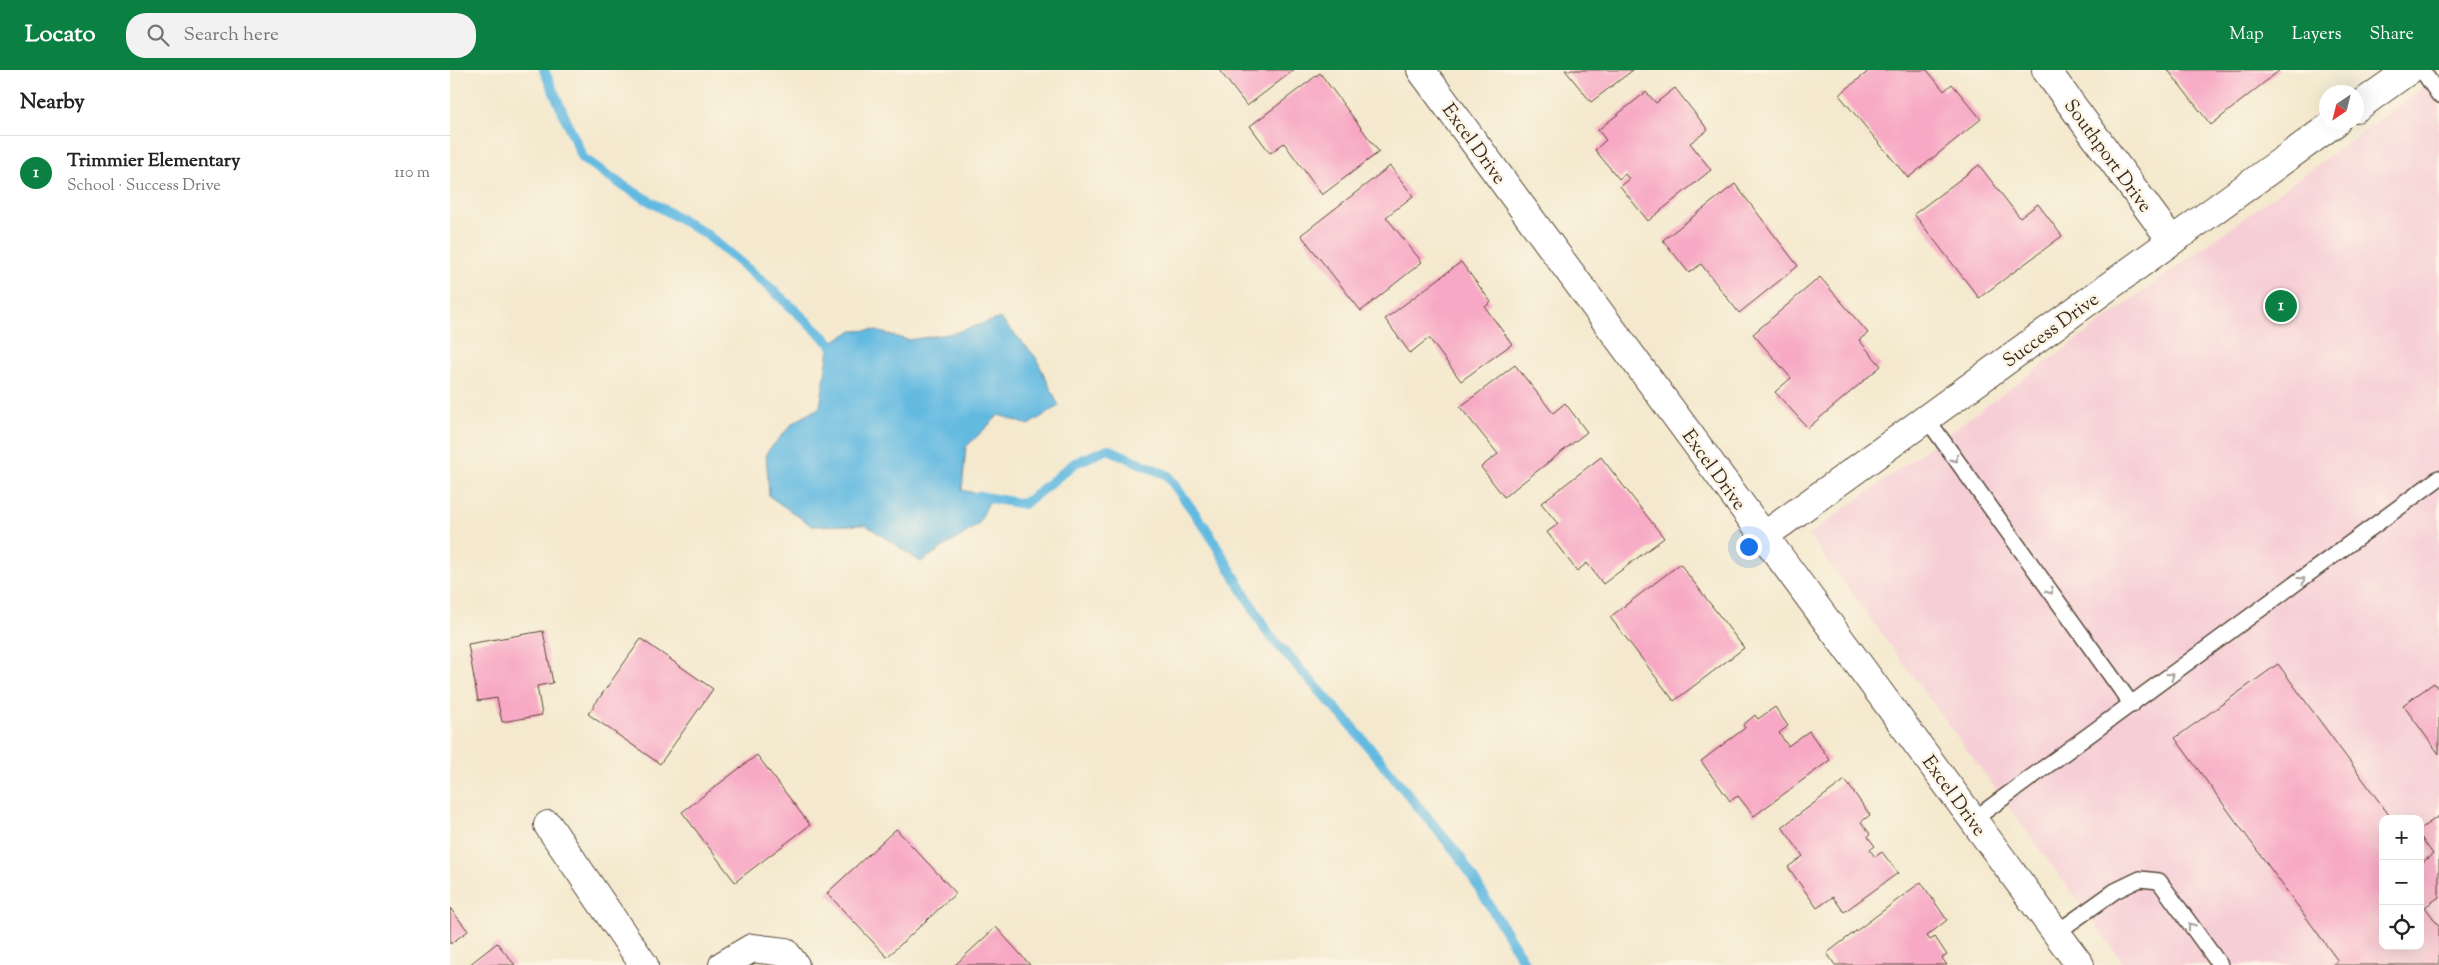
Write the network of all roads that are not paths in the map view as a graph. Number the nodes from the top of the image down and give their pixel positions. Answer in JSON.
{"nodes":[{"id":1,"x":1421,"y":70,"type":"edge"},
{"id":2,"x":2046,"y":70,"type":"edge"},
{"id":3,"x":2409,"y":70,"type":"edge"},
{"id":4,"x":2422,"y":70,"type":"edge"},
{"id":5,"x":2439,"y":95,"type":"edge"},
{"id":6,"x":2364,"y":102,"type":"edge"},
{"id":7,"x":2325,"y":130,"type":"edge"},
{"id":8,"x":2172,"y":241,"type":"junction"},
{"id":9,"x":1927,"y":419,"type":"junction"},
{"id":10,"x":2439,"y":478,"type":"edge"},
{"id":11,"x":1764,"y":536,"type":"junction"},
{"id":12,"x":2132,"y":705,"type":"junction"},
{"id":13,"x":1974,"y":820,"type":"junction"},
{"id":14,"x":548,"y":825,"type":"dead end"},
{"id":15,"x":2056,"y":933,"type":"junction"},
{"id":16,"x":644,"y":965,"type":"edge"},
{"id":17,"x":723,"y":965,"type":"edge"},
{"id":18,"x":795,"y":965,"type":"edge"},
{"id":19,"x":2080,"y":965,"type":"edge"},
{"id":20,"x":2220,"y":965,"type":"edge"}],
"edges":[{"from":1,"to":11,"type":"street","name":"Excel Drive"},
{"from":2,"to":8,"type":"street","name":"Southport Drive"},
{"from":3,"to":6,"type":"street"},
{"from":4,"to":5,"type":"lane"},
{"from":7,"to":8,"type":"street","name":"Success Drive"},
{"from":8,"to":9,"type":"street","name":"Success Drive"},
{"from":9,"to":11,"type":"street","name":"Success Drive"},
{"from":9,"to":12,"type":"lane","one_way":true},
{"from":12,"to":10,"type":"lane","one_way":true},
{"from":11,"to":13,"type":"street","name":"Excel Drive"},
{"from":12,"to":13,"type":"lane"},
{"from":13,"to":15,"type":"street","name":"Excel Drive"},
{"from":14,"to":16,"type":"street"},
{"from":15,"to":19,"type":"street","name":"Excel Drive"},
{"from":20,"to":15,"type":"lane","one_way":true},
{"from":17,"to":18,"type":"street"}]}
